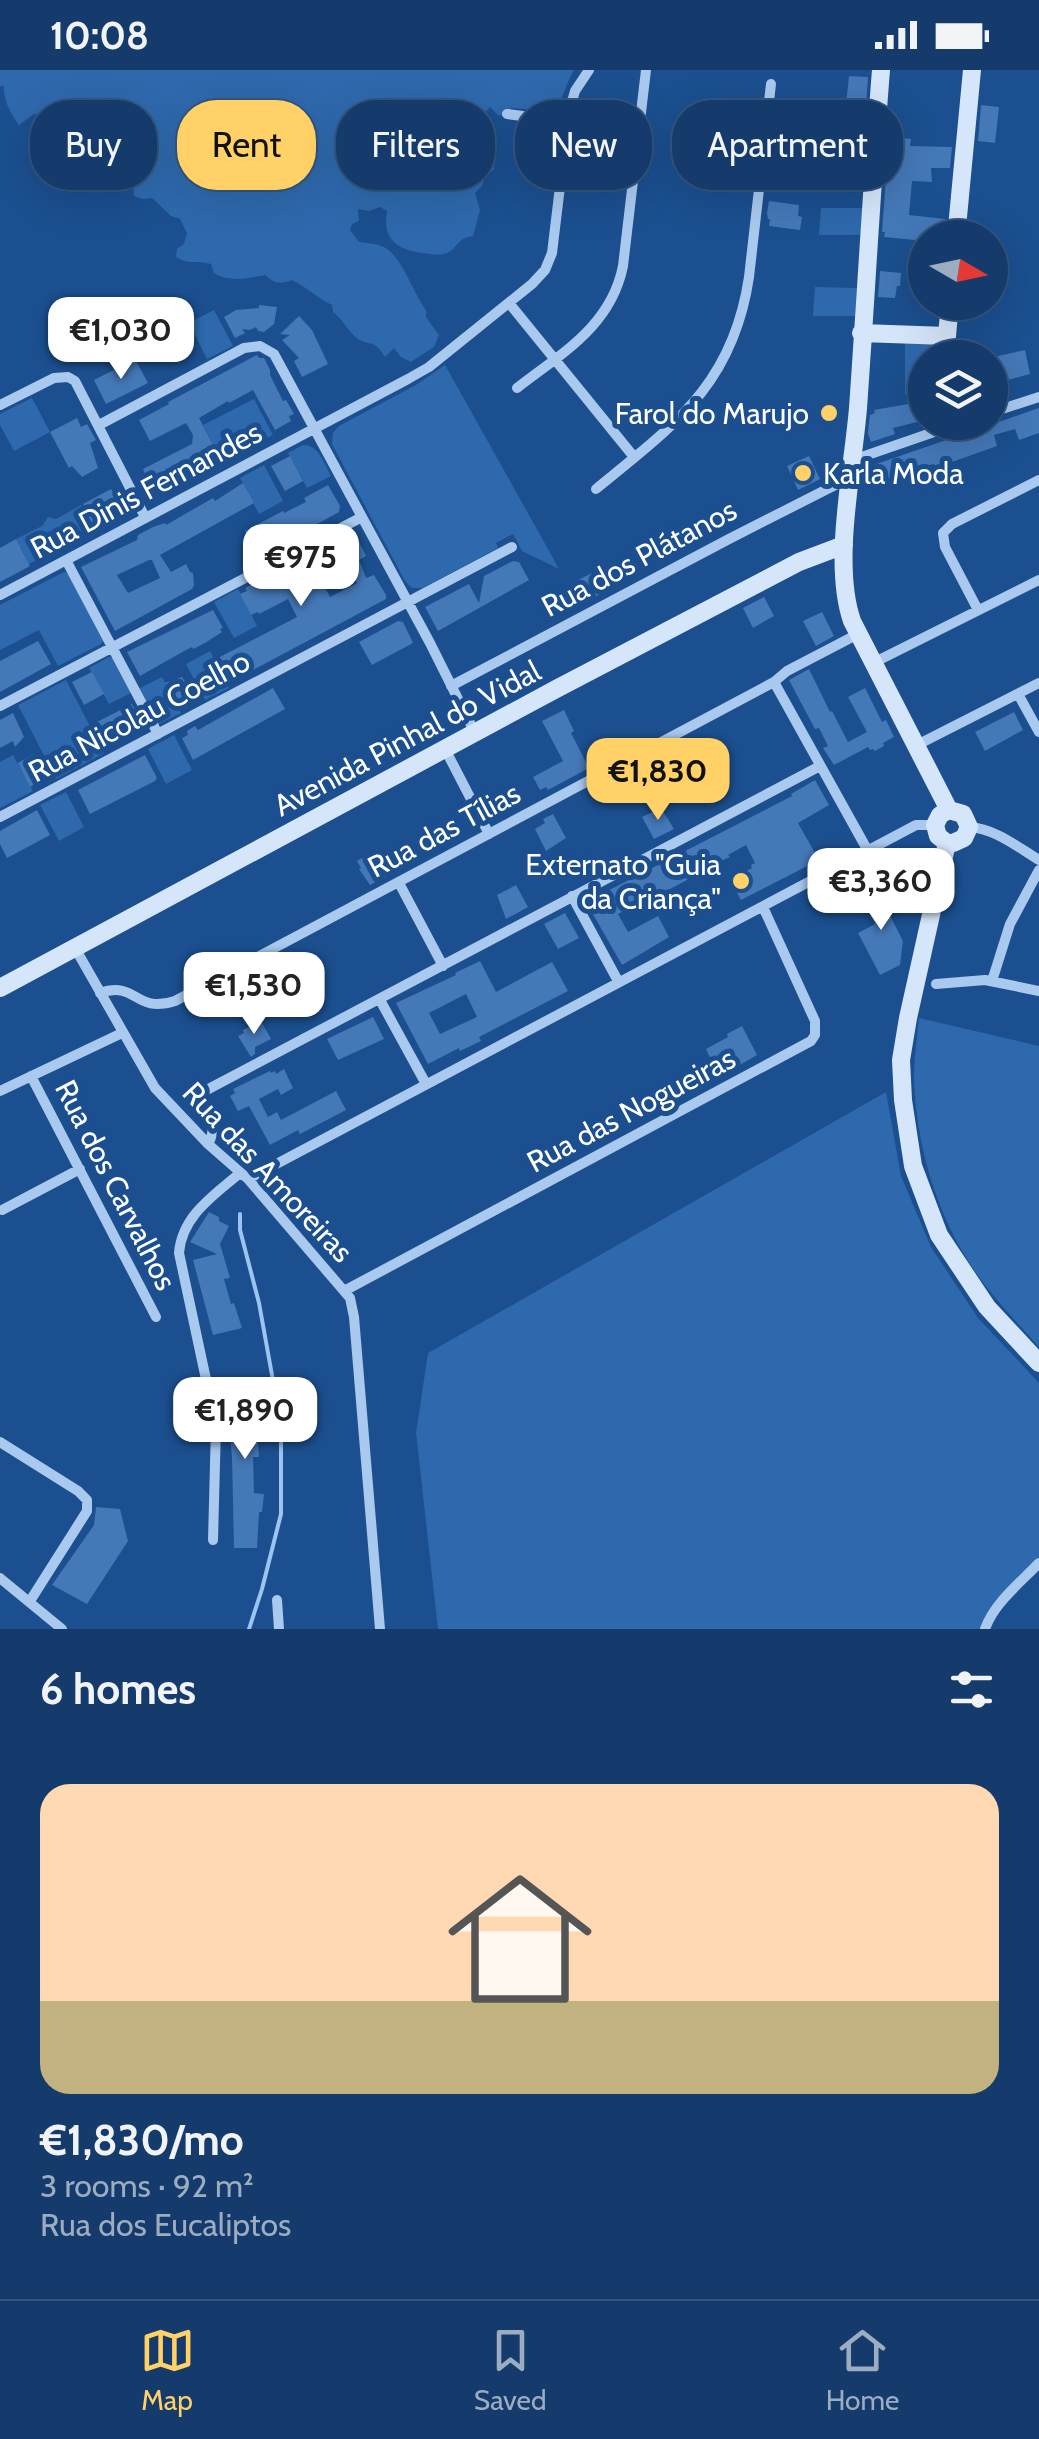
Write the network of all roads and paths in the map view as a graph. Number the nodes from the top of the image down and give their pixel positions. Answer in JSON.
{"nodes":[{"id":1,"x":589,"y":70,"type":"edge"},
{"id":2,"x":646,"y":70,"type":"edge"},
{"id":3,"x":881,"y":70,"type":"edge"},
{"id":4,"x":972,"y":70,"type":"edge"},
{"id":5,"x":771,"y":84,"type":"dead end"},
{"id":6,"x":573,"y":100,"type":"edge"},
{"id":7,"x":507,"y":114,"type":"dead end"},
{"id":8,"x":515,"y":115,"type":"edge"},
{"id":9,"x":558,"y":190,"type":"edge"},
{"id":10,"x":958,"y":220,"type":"edge"},
{"id":11,"x":509,"y":302,"type":"junction"},
{"id":12,"x":948,"y":320,"type":"edge"},
{"id":13,"x":861,"y":333,"type":"junction"},
{"id":14,"x":556,"y":358,"type":"junction"},
{"id":15,"x":517,"y":388,"type":"dead end"},
{"id":16,"x":1039,"y":397,"type":"edge"},
{"id":17,"x":0,"y":405,"type":"edge"},
{"id":18,"x":1008,"y":408,"type":"edge"},
{"id":19,"x":99,"y":425,"type":"junction"},
{"id":20,"x":315,"y":429,"type":"junction"},
{"id":21,"x":921,"y":440,"type":"edge"},
{"id":22,"x":634,"y":457,"type":"junction"},
{"id":23,"x":852,"y":469,"type":"junction"},
{"id":24,"x":1039,"y":480,"type":"edge"},
{"id":25,"x":596,"y":489,"type":"dead end"},
{"id":26,"x":362,"y":516,"type":"junction"},
{"id":27,"x":146,"y":518,"type":"junction"},
{"id":28,"x":844,"y":545,"type":"junction"},
{"id":29,"x":512,"y":547,"type":"dead end"},
{"id":30,"x":66,"y":560,"type":"junction"},
{"id":31,"x":1039,"y":580,"type":"edge"},
{"id":32,"x":0,"y":595,"type":"edge"},
{"id":33,"x":407,"y":603,"type":"junction"},
{"id":34,"x":978,"y":610,"type":"junction"},
{"id":35,"x":858,"y":634,"type":"junction"},
{"id":36,"x":112,"y":646,"type":"junction"},
{"id":37,"x":874,"y":662,"type":"junction"},
{"id":38,"x":774,"y":682,"type":"junction"},
{"id":39,"x":1039,"y":683,"type":"edge"},
{"id":40,"x":451,"y":686,"type":"junction"},
{"id":41,"x":1018,"y":694,"type":"junction"},
{"id":42,"x":0,"y":706,"type":"edge"},
{"id":43,"x":1039,"y":732,"type":"edge"},
{"id":44,"x":475,"y":733,"type":"junction"},
{"id":45,"x":158,"y":734,"type":"junction"},
{"id":46,"x":917,"y":746,"type":"junction"},
{"id":47,"x":444,"y":749,"type":"junction"},
{"id":48,"x":820,"y":766,"type":"junction"},
{"id":49,"x":949,"y":810,"type":"junction"},
{"id":50,"x":0,"y":817,"type":"edge"},
{"id":51,"x":935,"y":825,"type":"junction"},
{"id":52,"x":968,"y":827,"type":"junction"},
{"id":53,"x":489,"y":834,"type":"junction"},
{"id":54,"x":948,"y":843,"type":"junction"},
{"id":55,"x":868,"y":851,"type":"junction"},
{"id":56,"x":1039,"y":860,"type":"edge"},
{"id":57,"x":1039,"y":870,"type":"edge"},
{"id":58,"x":398,"y":883,"type":"junction"},
{"id":59,"x":572,"y":896,"type":"junction"},
{"id":60,"x":763,"y":908,"type":"junction"},
{"id":61,"x":75,"y":948,"type":"junction"},
{"id":62,"x":443,"y":966,"type":"junction"},
{"id":63,"x":618,"y":981,"type":"junction"},
{"id":64,"x":992,"y":981,"type":"junction"},
{"id":65,"x":936,"y":984,"type":"dead end"},
{"id":66,"x":0,"y":988,"type":"edge"},
{"id":67,"x":1039,"y":991,"type":"edge"},
{"id":68,"x":100,"y":993,"type":"junction"},
{"id":69,"x":380,"y":1000,"type":"junction"},
{"id":70,"x":122,"y":1032,"type":"junction"},
{"id":71,"x":32,"y":1076,"type":"junction"},
{"id":72,"x":426,"y":1084,"type":"junction"},
{"id":73,"x":0,"y":1091,"type":"edge"},
{"id":74,"x":208,"y":1144,"type":"junction"},
{"id":75,"x":80,"y":1169,"type":"junction"},
{"id":76,"x":244,"y":1176,"type":"junction"},
{"id":77,"x":2,"y":1210,"type":"edge"},
{"id":78,"x":344,"y":1291,"type":"junction"},
{"id":79,"x":156,"y":1317,"type":"dead end"},
{"id":80,"x":1039,"y":1363,"type":"edge"},
{"id":81,"x":0,"y":1442,"type":"edge"},
{"id":82,"x":213,"y":1540,"type":"dead end"},
{"id":83,"x":1039,"y":1563,"type":"edge"},
{"id":84,"x":0,"y":1578,"type":"edge"},
{"id":85,"x":276,"y":1600,"type":"dead end"},
{"id":86,"x":30,"y":1602,"type":"junction"},
{"id":87,"x":62,"y":1629,"type":"edge"},
{"id":88,"x":279,"y":1629,"type":"edge"},
{"id":89,"x":380,"y":1629,"type":"edge"},
{"id":90,"x":985,"y":1629,"type":"edge"}],
"edges":[{"from":1,"to":6,"type":"street","name":"Rua Dinis Fernandes"},
{"from":2,"to":14,"type":"street"},
{"from":3,"to":13,"type":"street"},
{"from":4,"to":10,"type":"street"},
{"from":5,"to":22,"type":"street"},
{"from":7,"to":8,"type":"street"},
{"from":9,"to":11,"type":"street","name":"Rua Dinis Fernandes"},
{"from":11,"to":14,"type":"street"},
{"from":11,"to":20,"type":"street","name":"Rua Dinis Fernandes"},
{"from":12,"to":13,"type":"street"},
{"from":13,"to":23,"type":"street"},
{"from":14,"to":15,"type":"street"},
{"from":14,"to":22,"type":"street"},
{"from":16,"to":18,"type":"street"},
{"from":17,"to":19,"type":"street"},
{"from":19,"to":20,"type":"street"},
{"from":19,"to":27,"type":"street"},
{"from":20,"to":26,"type":"street"},
{"from":20,"to":27,"type":"street","name":"Rua Dinis Fernandes"},
{"from":21,"to":23,"type":"street","name":"Rua dos Plátanos"},
{"from":22,"to":25,"type":"street"},
{"from":23,"to":28,"type":"street"},
{"from":23,"to":40,"type":"street","name":"Rua dos Plátanos"},
{"from":24,"to":34,"type":"street"},
{"from":26,"to":33,"type":"street"},
{"from":26,"to":36,"type":"street"},
{"from":27,"to":30,"type":"street","name":"Rua Dinis Fernandes"},
{"from":28,"to":35,"type":"street"},
{"from":28,"to":44,"type":"street","name":"Avenida Pinhal do Vidal"},
{"from":29,"to":33,"type":"street","name":"Rua Nicolau Coelho"},
{"from":30,"to":32,"type":"street","name":"Rua Dinis Fernandes"},
{"from":30,"to":36,"type":"street"},
{"from":31,"to":34,"type":"street"},
{"from":33,"to":40,"type":"street"},
{"from":33,"to":45,"type":"street","name":"Rua Nicolau Coelho"},
{"from":34,"to":37,"type":"street"},
{"from":35,"to":37,"type":"street"},
{"from":35,"to":38,"type":"street","name":"Rua das Tílias"},
{"from":36,"to":42,"type":"street"},
{"from":36,"to":45,"type":"street"},
{"from":37,"to":46,"type":"street"},
{"from":38,"to":48,"type":"street"},
{"from":38,"to":53,"type":"street","name":"Rua das Tílias"},
{"from":39,"to":41,"type":"street"},
{"from":40,"to":44,"type":"street"},
{"from":41,"to":43,"type":"street"},
{"from":41,"to":46,"type":"street"},
{"from":44,"to":47,"type":"street","name":"Avenida Pinhal do Vidal"},
{"from":45,"to":50,"type":"street","name":"Rua Nicolau Coelho"},
{"from":46,"to":49,"type":"street"},
{"from":47,"to":53,"type":"street"},
{"from":47,"to":61,"type":"street","name":"Avenida Pinhal do Vidal"},
{"from":48,"to":55,"type":"street"},
{"from":48,"to":59,"type":"street"},
{"from":49,"to":51,"type":"street"},
{"from":49,"to":52,"type":"street"},
{"from":51,"to":54,"type":"street"},
{"from":51,"to":55,"type":"street"},
{"from":52,"to":54,"type":"street"},
{"from":52,"to":56,"type":"street"},
{"from":53,"to":58,"type":"street","name":"Rua das Tílias"},
{"from":54,"to":80,"type":"street"},
{"from":55,"to":60,"type":"street"},
{"from":57,"to":64,"type":"street"},
{"from":58,"to":62,"type":"street"},
{"from":58,"to":68,"type":"street","name":"Rua das Tílias"},
{"from":59,"to":62,"type":"street"},
{"from":59,"to":63,"type":"street"},
{"from":60,"to":63,"type":"street"},
{"from":60,"to":78,"type":"street","name":"Rua das Nogueiras"},
{"from":61,"to":66,"type":"street","name":"Avenida Pinhal do Vidal"},
{"from":61,"to":68,"type":"street","name":"Rua das Amoreiras"},
{"from":62,"to":69,"type":"street"},
{"from":63,"to":72,"type":"street"},
{"from":64,"to":65,"type":"street"},
{"from":64,"to":67,"type":"street"},
{"from":68,"to":70,"type":"street","name":"Rua das Amoreiras"},
{"from":69,"to":72,"type":"street"},
{"from":69,"to":74,"type":"street"},
{"from":70,"to":71,"type":"street"},
{"from":70,"to":74,"type":"street","name":"Rua das Amoreiras"},
{"from":71,"to":73,"type":"street"},
{"from":71,"to":75,"type":"street","name":"Rua dos Carvalhos"},
{"from":72,"to":76,"type":"street"},
{"from":74,"to":76,"type":"street","name":"Rua das Amoreiras"},
{"from":75,"to":77,"type":"street"},
{"from":75,"to":79,"type":"street","name":"Rua dos Carvalhos"},
{"from":76,"to":78,"type":"street","name":"Rua das Amoreiras"},
{"from":76,"to":82,"type":"street"},
{"from":78,"to":89,"type":"street","name":"Rua das Amoreiras"},
{"from":81,"to":86,"type":"street"},
{"from":83,"to":90,"type":"street"},
{"from":84,"to":86,"type":"street"},
{"from":85,"to":88,"type":"street"},
{"from":86,"to":87,"type":"street"}]}
